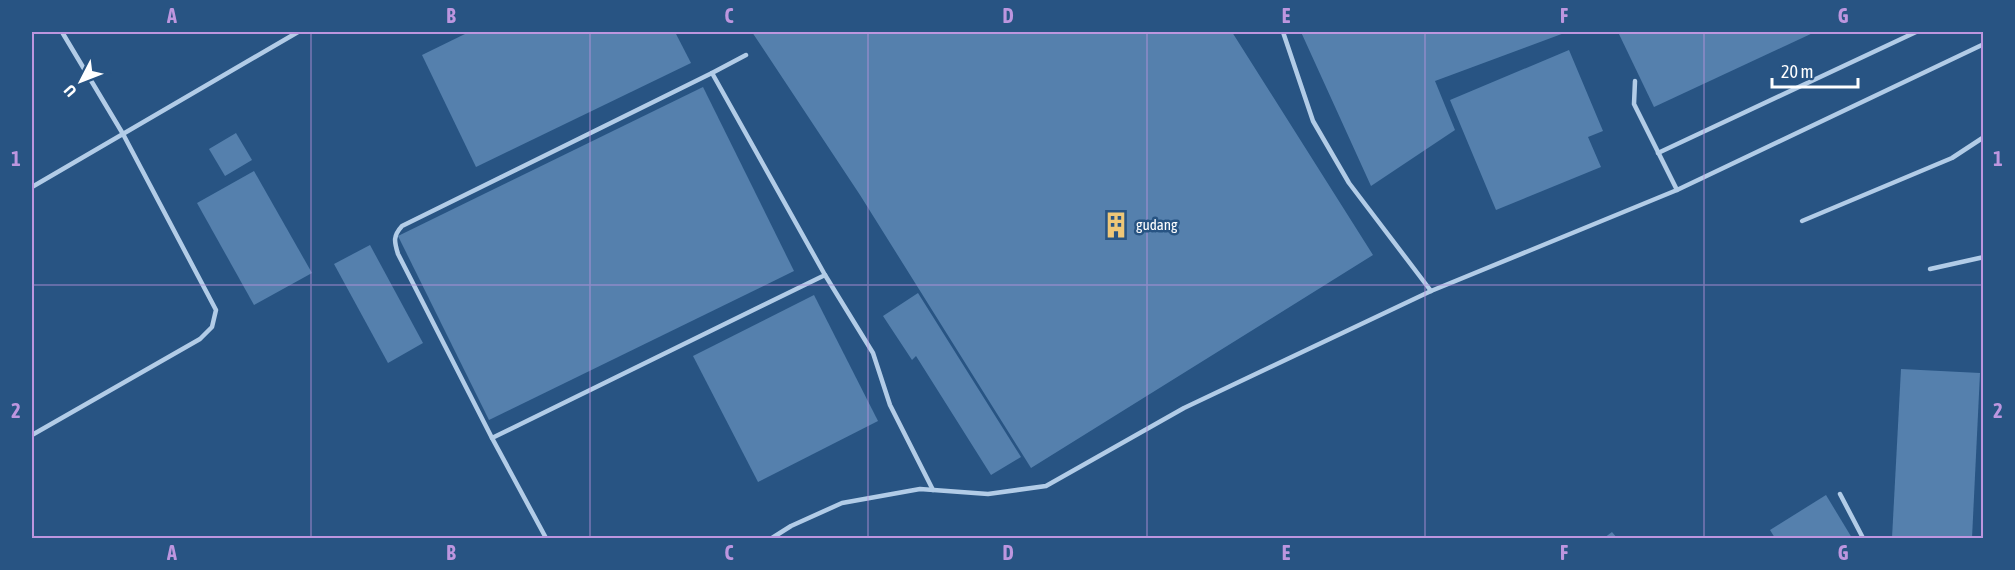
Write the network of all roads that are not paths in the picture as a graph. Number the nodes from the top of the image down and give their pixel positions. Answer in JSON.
{"nodes":[{"id":1,"x":62,"y":32,"type":"edge"},
{"id":2,"x":298,"y":32,"type":"edge"},
{"id":3,"x":1283,"y":32,"type":"edge"},
{"id":4,"x":1916,"y":32,"type":"edge"},
{"id":5,"x":1983,"y":44,"type":"edge"},
{"id":6,"x":746,"y":55,"type":"dead end"},
{"id":7,"x":712,"y":73,"type":"junction"},
{"id":8,"x":1635,"y":81,"type":"dead end"},
{"id":9,"x":123,"y":134,"type":"junction"},
{"id":10,"x":1983,"y":137,"type":"edge"},
{"id":11,"x":1658,"y":153,"type":"junction"},
{"id":12,"x":32,"y":187,"type":"edge"},
{"id":13,"x":1677,"y":190,"type":"junction"},
{"id":14,"x":1802,"y":221,"type":"dead end"},
{"id":15,"x":1983,"y":257,"type":"edge"},
{"id":16,"x":1930,"y":269,"type":"dead end"},
{"id":17,"x":825,"y":275,"type":"junction"},
{"id":18,"x":1431,"y":291,"type":"junction"},
{"id":19,"x":32,"y":435,"type":"edge"},
{"id":20,"x":492,"y":438,"type":"junction"},
{"id":21,"x":933,"y":490,"type":"junction"},
{"id":22,"x":1840,"y":494,"type":"dead end"},
{"id":23,"x":546,"y":538,"type":"edge"},
{"id":24,"x":772,"y":538,"type":"edge"},
{"id":25,"x":1863,"y":538,"type":"edge"}],
"edges":[{"from":1,"to":9,"type":"lane"},
{"from":2,"to":9,"type":"lane"},
{"from":3,"to":18,"type":"lane"},
{"from":4,"to":11,"type":"lane"},
{"from":5,"to":13,"type":"lane"},
{"from":6,"to":7,"type":"lane"},
{"from":7,"to":17,"type":"lane"},
{"from":7,"to":20,"type":"lane"},
{"from":8,"to":11,"type":"lane"},
{"from":9,"to":12,"type":"lane"},
{"from":9,"to":19,"type":"lane"},
{"from":10,"to":14,"type":"lane"},
{"from":11,"to":13,"type":"lane"},
{"from":13,"to":18,"type":"lane"},
{"from":15,"to":16,"type":"lane"},
{"from":17,"to":20,"type":"lane"},
{"from":17,"to":21,"type":"lane"},
{"from":18,"to":21,"type":"lane"},
{"from":20,"to":23,"type":"lane"},
{"from":21,"to":24,"type":"lane"},
{"from":22,"to":25,"type":"lane"}]}
